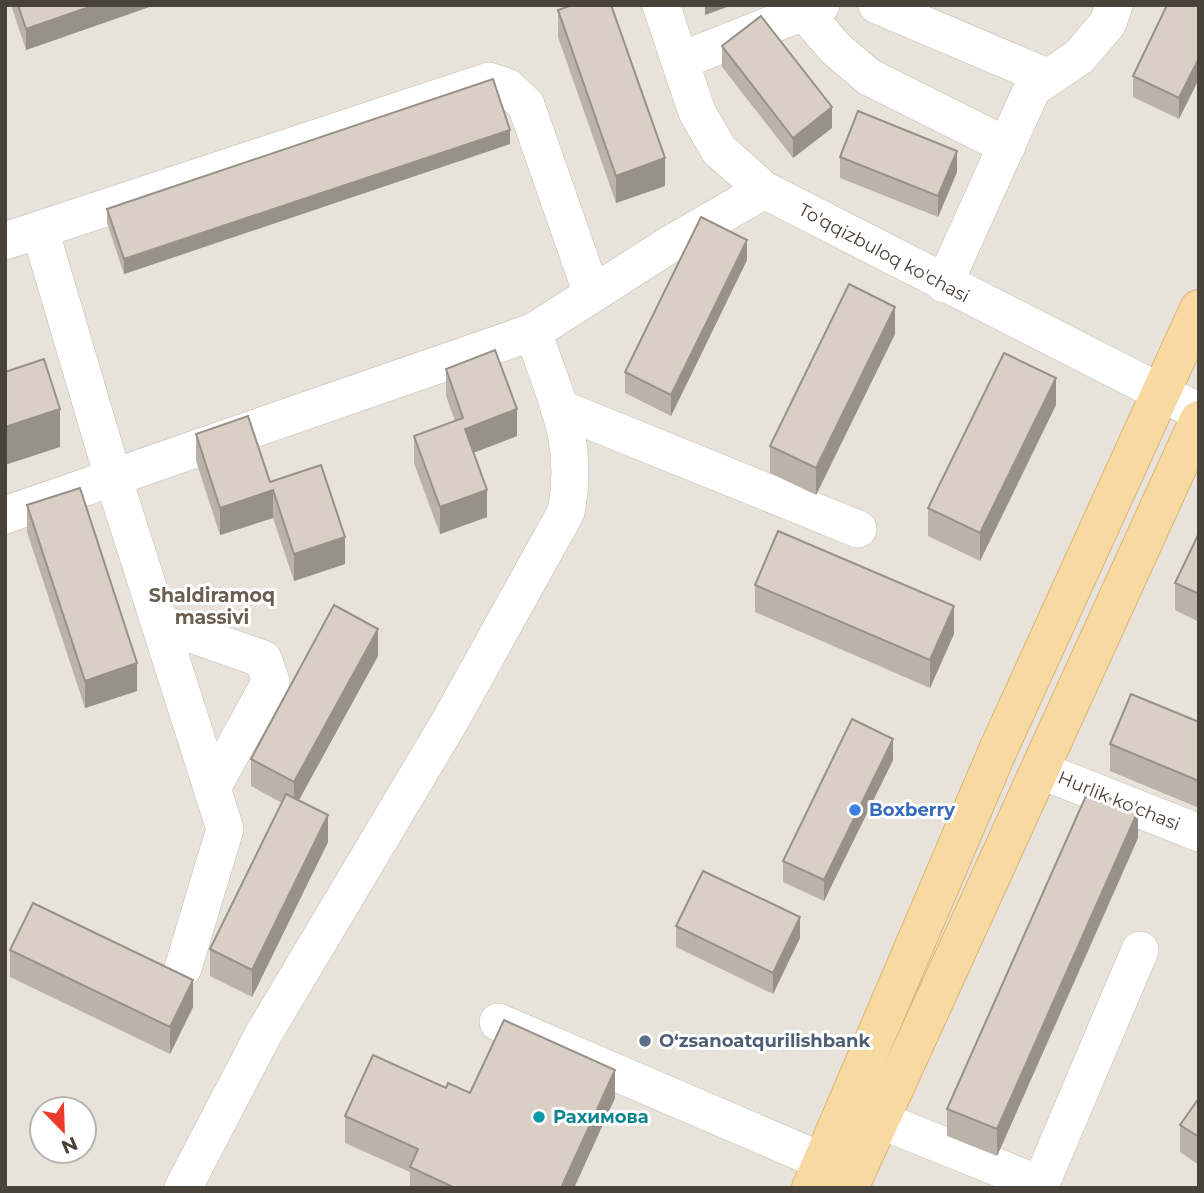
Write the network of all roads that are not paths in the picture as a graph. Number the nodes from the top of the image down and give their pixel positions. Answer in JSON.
{"nodes":[{"id":1,"x":661,"y":5,"type":"edge"},
{"id":2,"x":877,"y":5,"type":"edge"},
{"id":3,"x":1114,"y":5,"type":"edge"},
{"id":4,"x":812,"y":9,"type":"edge"},
{"id":5,"x":680,"y":61,"type":"junction"},
{"id":6,"x":1047,"y":77,"type":"junction"},
{"id":7,"x":1007,"y":146,"type":"junction"},
{"id":8,"x":764,"y":190,"type":"junction"},
{"id":9,"x":40,"y":230,"type":"junction"},
{"id":10,"x":5,"y":241,"type":"edge"},
{"id":11,"x":944,"y":284,"type":"junction"},
{"id":12,"x":592,"y":294,"type":"junction"},
{"id":13,"x":1199,"y":309,"type":"edge"},
{"id":14,"x":533,"y":332,"type":"junction"},
{"id":15,"x":1161,"y":394,"type":"junction"},
{"id":16,"x":559,"y":408,"type":"junction"},
{"id":17,"x":1199,"y":412,"type":"edge"},
{"id":18,"x":1199,"y":419,"type":"edge"},
{"id":19,"x":113,"y":477,"type":"junction"},
{"id":20,"x":5,"y":515,"type":"edge"},
{"id":21,"x":858,"y":529,"type":"dead end"},
{"id":22,"x":160,"y":623,"type":"junction"},
{"id":23,"x":1040,"y":770,"type":"junction"},
{"id":24,"x":212,"y":788,"type":"junction"},
{"id":25,"x":1199,"y":833,"type":"edge"},
{"id":26,"x":1140,"y":950,"type":"dead end"},
{"id":27,"x":183,"y":968,"type":"dead end"},
{"id":28,"x":498,"y":1022,"type":"dead end"},
{"id":29,"x":880,"y":1120,"type":"junction"},
{"id":30,"x":816,"y":1174,"type":"edge"},
{"id":31,"x":1040,"y":1186,"type":"edge"},
{"id":32,"x":183,"y":1188,"type":"edge"},
{"id":33,"x":849,"y":1188,"type":"edge"}],
"edges":[{"from":1,"to":5,"type":"street","name":"To'qqizbuloq ko'chasi"},
{"from":2,"to":6,"type":"street"},
{"from":3,"to":6,"type":"street"},
{"from":4,"to":5,"type":"street"},
{"from":4,"to":7,"type":"street"},
{"from":5,"to":8,"type":"street","name":"To'qqizbuloq ko'chasi"},
{"from":6,"to":7,"type":"street"},
{"from":7,"to":11,"type":"street"},
{"from":8,"to":11,"type":"street","name":"To'qqizbuloq ko'chasi"},
{"from":8,"to":12,"type":"street"},
{"from":9,"to":10,"type":"street"},
{"from":9,"to":12,"type":"street"},
{"from":9,"to":19,"type":"street"},
{"from":11,"to":15,"type":"street","name":"To'qqizbuloq ko'chasi"},
{"from":12,"to":14,"type":"street"},
{"from":13,"to":15,"type":"main road"},
{"from":14,"to":16,"type":"street"},
{"from":14,"to":19,"type":"street"},
{"from":15,"to":17,"type":"street","name":"To'qqizbuloq ko'chasi"},
{"from":15,"to":30,"type":"main road"},
{"from":16,"to":21,"type":"street"},
{"from":16,"to":32,"type":"street"},
{"from":18,"to":23,"type":"main road"},
{"from":19,"to":20,"type":"street"},
{"from":19,"to":22,"type":"street"},
{"from":22,"to":24,"type":"street"},
{"from":22,"to":24,"type":"street"},
{"from":23,"to":25,"type":"street","name":"Hurlik ko'chasi"},
{"from":23,"to":29,"type":"main road"},
{"from":24,"to":27,"type":"street"},
{"from":26,"to":31,"type":"street"},
{"from":28,"to":30,"type":"street"},
{"from":29,"to":31,"type":"street"},
{"from":29,"to":33,"type":"main road"}]}
